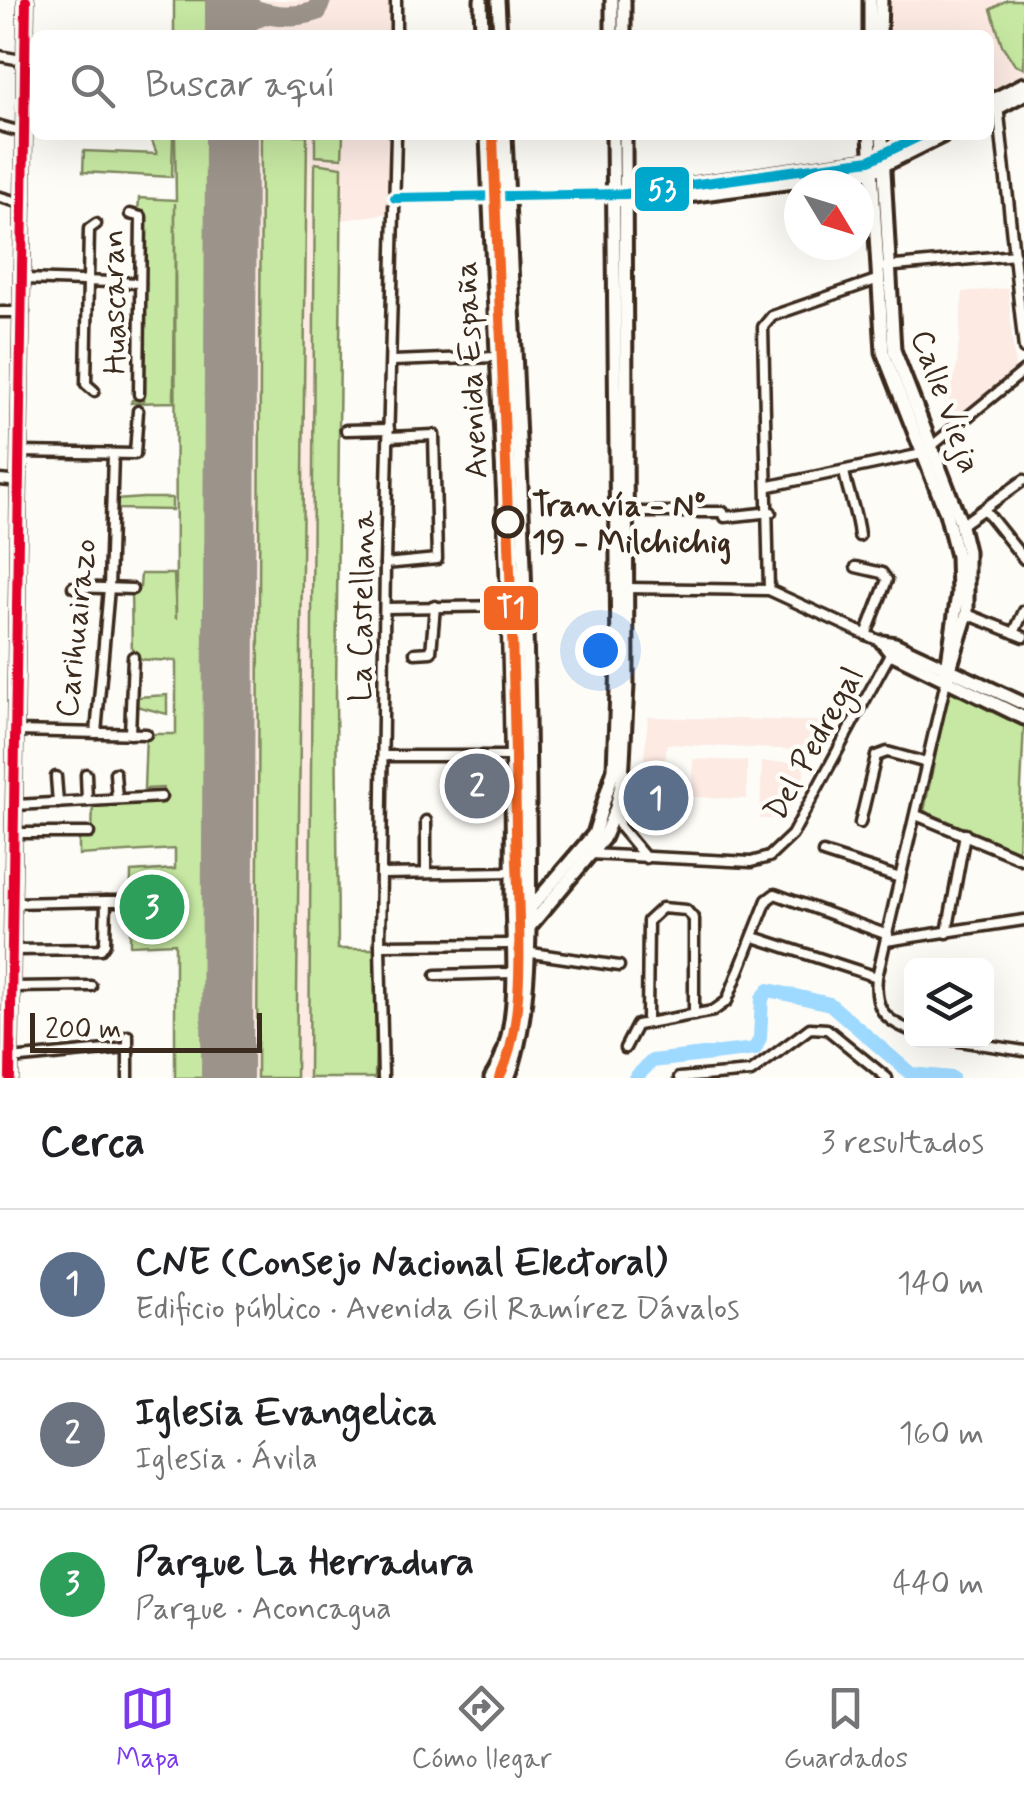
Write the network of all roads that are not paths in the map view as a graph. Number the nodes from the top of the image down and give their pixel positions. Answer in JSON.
{"nodes":[{"id":1,"x":26,"y":0,"type":"edge"},
{"id":2,"x":396,"y":0,"type":"edge"},
{"id":3,"x":481,"y":0,"type":"edge"},
{"id":4,"x":498,"y":0,"type":"edge"},
{"id":5,"x":612,"y":0,"type":"edge"},
{"id":6,"x":624,"y":0,"type":"edge"},
{"id":7,"x":875,"y":4,"type":"edge"},
{"id":8,"x":396,"y":30,"type":"edge"},
{"id":9,"x":482,"y":30,"type":"edge"},
{"id":10,"x":500,"y":30,"type":"edge"},
{"id":11,"x":612,"y":30,"type":"edge"},
{"id":12,"x":624,"y":30,"type":"edge"},
{"id":13,"x":871,"y":30,"type":"edge"},
{"id":14,"x":879,"y":30,"type":"edge"},
{"id":15,"x":0,"y":56,"type":"edge"},
{"id":16,"x":26,"y":62,"type":"junction"},
{"id":17,"x":30,"y":81,"type":"edge"},
{"id":18,"x":1024,"y":84,"type":"edge"},
{"id":19,"x":1024,"y":94,"type":"edge"},
{"id":20,"x":994,"y":104,"type":"edge"},
{"id":21,"x":994,"y":105,"type":"edge"},
{"id":22,"x":994,"y":110,"type":"edge"},
{"id":23,"x":0,"y":126,"type":"edge"},
{"id":24,"x":25,"y":133,"type":"junction"},
{"id":25,"x":396,"y":140,"type":"edge"},
{"id":26,"x":487,"y":140,"type":"edge"},
{"id":27,"x":505,"y":140,"type":"edge"},
{"id":28,"x":613,"y":140,"type":"edge"},
{"id":29,"x":625,"y":140,"type":"edge"},
{"id":30,"x":871,"y":140,"type":"edge"},
{"id":31,"x":881,"y":140,"type":"edge"},
{"id":32,"x":914,"y":140,"type":"edge"},
{"id":33,"x":932,"y":140,"type":"edge"},
{"id":34,"x":876,"y":163,"type":"junction"},
{"id":35,"x":489,"y":195,"type":"junction"},
{"id":36,"x":0,"y":197,"type":"edge"},
{"id":37,"x":395,"y":198,"type":"junction"},
{"id":38,"x":508,"y":198,"type":"junction"},
{"id":39,"x":622,"y":198,"type":"junction"},
{"id":40,"x":25,"y":204,"type":"junction"},
{"id":41,"x":130,"y":214,"type":"dead end"},
{"id":42,"x":96,"y":224,"type":"dead end"},
{"id":43,"x":1019,"y":236,"type":"edge"},
{"id":44,"x":1014,"y":254,"type":"junction"},
{"id":45,"x":888,"y":265,"type":"junction"},
{"id":46,"x":25,"y":279,"type":"junction"},
{"id":47,"x":877,"y":280,"type":"junction"},
{"id":48,"x":87,"y":281,"type":"junction"},
{"id":49,"x":140,"y":282,"type":"junction"},
{"id":50,"x":0,"y":312,"type":"edge"},
{"id":51,"x":24,"y":312,"type":"junction"},
{"id":52,"x":1022,"y":319,"type":"edge"},
{"id":53,"x":1024,"y":349,"type":"edge"},
{"id":54,"x":496,"y":356,"type":"junction"},
{"id":55,"x":393,"y":361,"type":"junction"},
{"id":56,"x":1024,"y":371,"type":"edge"},
{"id":57,"x":94,"y":391,"type":"dead end"},
{"id":58,"x":139,"y":394,"type":"dead end"},
{"id":59,"x":138,"y":411,"type":"dead end"},
{"id":60,"x":346,"y":430,"type":"dead end"},
{"id":61,"x":390,"y":433,"type":"junction"},
{"id":62,"x":927,"y":451,"type":"junction"},
{"id":63,"x":21,"y":452,"type":"junction"},
{"id":64,"x":113,"y":454,"type":"junction"},
{"id":65,"x":844,"y":471,"type":"junction"},
{"id":66,"x":0,"y":480,"type":"edge"},
{"id":67,"x":1024,"y":480,"type":"edge"},
{"id":68,"x":21,"y":482,"type":"junction"},
{"id":69,"x":770,"y":486,"type":"junction"},
{"id":70,"x":984,"y":508,"type":"junction"},
{"id":71,"x":628,"y":512,"type":"junction"},
{"id":72,"x":771,"y":512,"type":"junction"},
{"id":73,"x":961,"y":526,"type":"junction"},
{"id":74,"x":859,"y":536,"type":"dead end"},
{"id":75,"x":1024,"y":558,"type":"edge"},
{"id":76,"x":385,"y":564,"type":"junction"},
{"id":77,"x":856,"y":567,"type":"dead end"},
{"id":78,"x":73,"y":587,"type":"dead end"},
{"id":79,"x":108,"y":588,"type":"junction"},
{"id":80,"x":626,"y":588,"type":"junction"},
{"id":81,"x":132,"y":589,"type":"dead end"},
{"id":82,"x":769,"y":590,"type":"junction"},
{"id":83,"x":435,"y":606,"type":"junction"},
{"id":84,"x":506,"y":606,"type":"junction"},
{"id":85,"x":386,"y":608,"type":"junction"},
{"id":86,"x":1024,"y":610,"type":"edge"},
{"id":87,"x":967,"y":614,"type":"junction"},
{"id":88,"x":1014,"y":632,"type":"junction"},
{"id":89,"x":866,"y":635,"type":"junction"},
{"id":90,"x":1024,"y":638,"type":"edge"},
{"id":91,"x":889,"y":646,"type":"junction"},
{"id":92,"x":415,"y":653,"type":"dead end"},
{"id":93,"x":133,"y":657,"type":"dead end"},
{"id":94,"x":948,"y":673,"type":"junction"},
{"id":95,"x":623,"y":674,"type":"junction"},
{"id":96,"x":1024,"y":704,"type":"edge"},
{"id":97,"x":1024,"y":718,"type":"edge"},
{"id":98,"x":0,"y":720,"type":"edge"},
{"id":99,"x":16,"y":727,"type":"junction"},
{"id":100,"x":96,"y":733,"type":"junction"},
{"id":101,"x":130,"y":734,"type":"junction"},
{"id":102,"x":146,"y":734,"type":"dead end"},
{"id":103,"x":386,"y":756,"type":"junction"},
{"id":104,"x":512,"y":756,"type":"junction"},
{"id":105,"x":927,"y":762,"type":"junction"},
{"id":106,"x":115,"y":773,"type":"dead end"},
{"id":107,"x":86,"y":774,"type":"dead end"},
{"id":108,"x":56,"y":776,"type":"dead end"},
{"id":109,"x":161,"y":798,"type":"dead end"},
{"id":110,"x":116,"y":799,"type":"junction"},
{"id":111,"x":87,"y":800,"type":"junction"},
{"id":112,"x":58,"y":803,"type":"junction"},
{"id":113,"x":16,"y":805,"type":"junction"},
{"id":114,"x":616,"y":808,"type":"junction"},
{"id":115,"x":916,"y":815,"type":"junction"},
{"id":116,"x":426,"y":821,"type":"dead end"},
{"id":117,"x":860,"y":822,"type":"dead end"},
{"id":118,"x":14,"y":833,"type":"junction"},
{"id":119,"x":89,"y":833,"type":"dead end"},
{"id":120,"x":965,"y":834,"type":"junction"},
{"id":121,"x":7,"y":849,"type":"edge"},
{"id":122,"x":587,"y":853,"type":"junction"},
{"id":123,"x":824,"y":853,"type":"dead end"},
{"id":124,"x":646,"y":858,"type":"junction"},
{"id":125,"x":1024,"y":860,"type":"edge"},
{"id":126,"x":529,"y":869,"type":"junction"},
{"id":127,"x":512,"y":872,"type":"junction"},
{"id":128,"x":426,"y":873,"type":"junction"},
{"id":129,"x":382,"y":874,"type":"junction"},
{"id":130,"x":558,"y":878,"type":"junction"},
{"id":131,"x":900,"y":878,"type":"junction"},
{"id":132,"x":130,"y":900,"type":"dead end"},
{"id":133,"x":106,"y":901,"type":"junction"},
{"id":134,"x":12,"y":902,"type":"junction"},
{"id":135,"x":527,"y":913,"type":"junction"},
{"id":136,"x":1024,"y":920,"type":"edge"},
{"id":137,"x":519,"y":930,"type":"junction"},
{"id":138,"x":947,"y":934,"type":"junction"},
{"id":139,"x":754,"y":936,"type":"junction"},
{"id":140,"x":887,"y":938,"type":"junction"},
{"id":141,"x":512,"y":944,"type":"junction"},
{"id":142,"x":380,"y":946,"type":"junction"},
{"id":143,"x":12,"y":950,"type":"junction"},
{"id":144,"x":526,"y":952,"type":"junction"},
{"id":145,"x":619,"y":966,"type":"dead end"},
{"id":146,"x":511,"y":973,"type":"junction"},
{"id":147,"x":436,"y":974,"type":"dead end"},
{"id":148,"x":877,"y":977,"type":"junction"},
{"id":149,"x":12,"y":986,"type":"junction"},
{"id":150,"x":91,"y":986,"type":"dead end"},
{"id":151,"x":6,"y":1002,"type":"edge"},
{"id":152,"x":694,"y":1016,"type":"junction"},
{"id":153,"x":647,"y":1021,"type":"junction"},
{"id":154,"x":904,"y":1026,"type":"edge"},
{"id":155,"x":128,"y":1036,"type":"dead end"},
{"id":156,"x":994,"y":1047,"type":"edge"},
{"id":157,"x":128,"y":1048,"type":"junction"},
{"id":158,"x":625,"y":1048,"type":"dead end"},
{"id":159,"x":1024,"y":1052,"type":"edge"},
{"id":160,"x":5,"y":1059,"type":"edge"},
{"id":161,"x":758,"y":1068,"type":"junction"},
{"id":162,"x":10,"y":1078,"type":"edge"},
{"id":163,"x":128,"y":1078,"type":"edge"},
{"id":164,"x":383,"y":1078,"type":"edge"},
{"id":165,"x":491,"y":1078,"type":"edge"},
{"id":166,"x":508,"y":1078,"type":"edge"},
{"id":167,"x":679,"y":1078,"type":"edge"},
{"id":168,"x":768,"y":1078,"type":"edge"},
{"id":169,"x":887,"y":1078,"type":"edge"}],
"edges":[{"from":1,"to":16,"type":"main road"},
{"from":2,"to":8,"type":"street"},
{"from":3,"to":9,"type":"main road"},
{"from":4,"to":10,"type":"main road"},
{"from":5,"to":11,"type":"main road"},
{"from":6,"to":12,"type":"main road"},
{"from":7,"to":13,"type":"main road"},
{"from":7,"to":14,"type":"main road"},
{"from":15,"to":16,"type":"street"},
{"from":16,"to":17,"type":"main road"},
{"from":17,"to":24,"type":"main road"},
{"from":18,"to":20,"type":"main road"},
{"from":19,"to":21,"type":"main road"},
{"from":22,"to":43,"type":"street"},
{"from":23,"to":24,"type":"street"},
{"from":24,"to":40,"type":"main road"},
{"from":25,"to":37,"type":"street","name":"La Castellana"},
{"from":26,"to":35,"type":"main road","name":"Avenida España"},
{"from":27,"to":38,"type":"main road","name":"Avenida España"},
{"from":28,"to":39,"type":"main road"},
{"from":29,"to":39,"type":"main road"},
{"from":30,"to":34,"type":"main road","name":"Calle Vieja"},
{"from":31,"to":34,"type":"main road","name":"Calle Vieja"},
{"from":32,"to":34,"type":"main road"},
{"from":33,"to":34,"type":"main road"},
{"from":34,"to":39,"type":"main road"},
{"from":34,"to":45,"type":"main road","name":"Calle Vieja"},
{"from":34,"to":47,"type":"main road","name":"Calle Vieja"},
{"from":35,"to":37,"type":"street"},
{"from":35,"to":38,"type":"street"},
{"from":35,"to":54,"type":"main road","name":"Avenida España"},
{"from":36,"to":40,"type":"street"},
{"from":37,"to":55,"type":"street","name":"La Castellana"},
{"from":38,"to":39,"type":"street"},
{"from":38,"to":126,"type":"main road","name":"Avenida España"},
{"from":39,"to":71,"type":"main road"},
{"from":39,"to":95,"type":"main road"},
{"from":40,"to":46,"type":"main road"},
{"from":41,"to":49,"type":"street","name":"Huascaran"},
{"from":42,"to":48,"type":"street"},
{"from":43,"to":44,"type":"street"},
{"from":44,"to":45,"type":"street"},
{"from":44,"to":52,"type":"street"},
{"from":45,"to":47,"type":"street"},
{"from":45,"to":62,"type":"main road","name":"Calle Vieja"},
{"from":46,"to":48,"type":"street"},
{"from":46,"to":51,"type":"main road"},
{"from":47,"to":62,"type":"main road","name":"Calle Vieja"},
{"from":47,"to":69,"type":"street"},
{"from":48,"to":49,"type":"street"},
{"from":48,"to":57,"type":"street"},
{"from":49,"to":58,"type":"street","name":"Huascaran"},
{"from":50,"to":51,"type":"street"},
{"from":51,"to":63,"type":"main road"},
{"from":52,"to":53,"type":"street"},
{"from":54,"to":55,"type":"street"},
{"from":54,"to":84,"type":"main road","name":"Avenida España"},
{"from":55,"to":61,"type":"street","name":"La Castellana"},
{"from":56,"to":62,"type":"street"},
{"from":59,"to":64,"type":"street"},
{"from":60,"to":61,"type":"street"},
{"from":61,"to":76,"type":"street","name":"La Castellana"},
{"from":61,"to":76,"type":"street"},
{"from":62,"to":65,"type":"street"},
{"from":62,"to":73,"type":"main road","name":"Calle Vieja"},
{"from":62,"to":94,"type":"main road","name":"Calle Vieja"},
{"from":63,"to":64,"type":"street"},
{"from":63,"to":68,"type":"main road"},
{"from":64,"to":79,"type":"street","name":"Carihuairazo"},
{"from":65,"to":69,"type":"street"},
{"from":65,"to":74,"type":"street"},
{"from":66,"to":68,"type":"street"},
{"from":67,"to":70,"type":"street"},
{"from":68,"to":99,"type":"main road"},
{"from":69,"to":72,"type":"street"},
{"from":70,"to":73,"type":"street"},
{"from":70,"to":75,"type":"street"},
{"from":71,"to":72,"type":"street"},
{"from":71,"to":80,"type":"main road"},
{"from":72,"to":82,"type":"street"},
{"from":73,"to":87,"type":"main road","name":"Calle Vieja"},
{"from":76,"to":85,"type":"street","name":"La Castellana"},
{"from":77,"to":89,"type":"street"},
{"from":78,"to":79,"type":"street"},
{"from":79,"to":81,"type":"street"},
{"from":79,"to":100,"type":"street","name":"Carihuairazo"},
{"from":80,"to":82,"type":"street"},
{"from":80,"to":95,"type":"main road"},
{"from":82,"to":89,"type":"street"},
{"from":83,"to":84,"type":"street"},
{"from":83,"to":85,"type":"street"},
{"from":83,"to":92,"type":"street"},
{"from":84,"to":104,"type":"main road","name":"Avenida España"},
{"from":85,"to":103,"type":"street","name":"La Castellana"},
{"from":86,"to":88,"type":"street"},
{"from":87,"to":88,"type":"street"},
{"from":87,"to":94,"type":"main road","name":"Calle Vieja"},
{"from":88,"to":90,"type":"street"},
{"from":89,"to":91,"type":"street"},
{"from":91,"to":94,"type":"main road"},
{"from":91,"to":124,"type":"street","name":"Del Pedregal"},
{"from":93,"to":101,"type":"street"},
{"from":94,"to":96,"type":"main road"},
{"from":94,"to":97,"type":"main road"},
{"from":94,"to":105,"type":"street","name":"Calle Vieja"},
{"from":95,"to":114,"type":"main road"},
{"from":95,"to":122,"type":"main road"},
{"from":98,"to":99,"type":"street","name":"Carihuairazo"},
{"from":99,"to":100,"type":"street","name":"Carihuairazo"},
{"from":99,"to":113,"type":"main road"},
{"from":100,"to":101,"type":"street"},
{"from":101,"to":102,"type":"street"},
{"from":103,"to":104,"type":"street"},
{"from":103,"to":129,"type":"street","name":"La Castellana"},
{"from":104,"to":127,"type":"main road","name":"Avenida España"},
{"from":105,"to":115,"type":"street","name":"Calle Vieja"},
{"from":105,"to":117,"type":"street"},
{"from":106,"to":110,"type":"street"},
{"from":107,"to":111,"type":"street"},
{"from":108,"to":112,"type":"street"},
{"from":109,"to":110,"type":"street"},
{"from":110,"to":111,"type":"street"},
{"from":111,"to":112,"type":"street"},
{"from":112,"to":113,"type":"street"},
{"from":113,"to":118,"type":"main road"},
{"from":114,"to":122,"type":"main road"},
{"from":114,"to":124,"type":"street"},
{"from":115,"to":120,"type":"street"},
{"from":115,"to":131,"type":"street","name":"Calle Vieja"},
{"from":116,"to":128,"type":"street"},
{"from":118,"to":119,"type":"street"},
{"from":118,"to":121,"type":"main road"},
{"from":120,"to":125,"type":"street"},
{"from":120,"to":138,"type":"street"},
{"from":121,"to":134,"type":"main road"},
{"from":122,"to":124,"type":"street","name":"Del Pedregal"},
{"from":122,"to":130,"type":"main road"},
{"from":122,"to":137,"type":"main road"},
{"from":123,"to":131,"type":"street"},
{"from":126,"to":130,"type":"main road"},
{"from":126,"to":135,"type":"main road","name":"Avenida España"},
{"from":127,"to":128,"type":"street"},
{"from":127,"to":137,"type":"main road","name":"Avenida España"},
{"from":128,"to":129,"type":"street"},
{"from":129,"to":142,"type":"street","name":"La Castellana"},
{"from":130,"to":135,"type":"main road"},
{"from":131,"to":140,"type":"street","name":"Calle Vieja"},
{"from":132,"to":133,"type":"street"},
{"from":133,"to":134,"type":"street"},
{"from":133,"to":143,"type":"street"},
{"from":134,"to":143,"type":"main road"},
{"from":135,"to":137,"type":"main road","name":"Avenida España"},
{"from":136,"to":138,"type":"street"},
{"from":137,"to":141,"type":"main road","name":"Avenida España"},
{"from":137,"to":144,"type":"main road","name":"Avenida España"},
{"from":138,"to":140,"type":"street"},
{"from":139,"to":140,"type":"street"},
{"from":139,"to":148,"type":"street"},
{"from":139,"to":152,"type":"street"},
{"from":140,"to":148,"type":"street","name":"Calle Vieja"},
{"from":141,"to":142,"type":"street"},
{"from":141,"to":146,"type":"main road","name":"Avenida España"},
{"from":142,"to":164,"type":"street","name":"La Castellana"},
{"from":143,"to":149,"type":"main road"},
{"from":144,"to":145,"type":"street"},
{"from":144,"to":166,"type":"main road","name":"Avenida España"},
{"from":146,"to":147,"type":"street"},
{"from":146,"to":165,"type":"main road","name":"Avenida España"},
{"from":148,"to":154,"type":"street"},
{"from":149,"to":150,"type":"street"},
{"from":149,"to":151,"type":"main road"},
{"from":151,"to":160,"type":"main road"},
{"from":152,"to":153,"type":"street"},
{"from":152,"to":153,"type":"street"},
{"from":153,"to":158,"type":"street"},
{"from":155,"to":157,"type":"street"},
{"from":156,"to":159,"type":"street"},
{"from":157,"to":160,"type":"street"},
{"from":157,"to":163,"type":"street"},
{"from":160,"to":162,"type":"main road"},
{"from":161,"to":167,"type":"street"},
{"from":161,"to":168,"type":"street"},
{"from":161,"to":169,"type":"street"}]}
